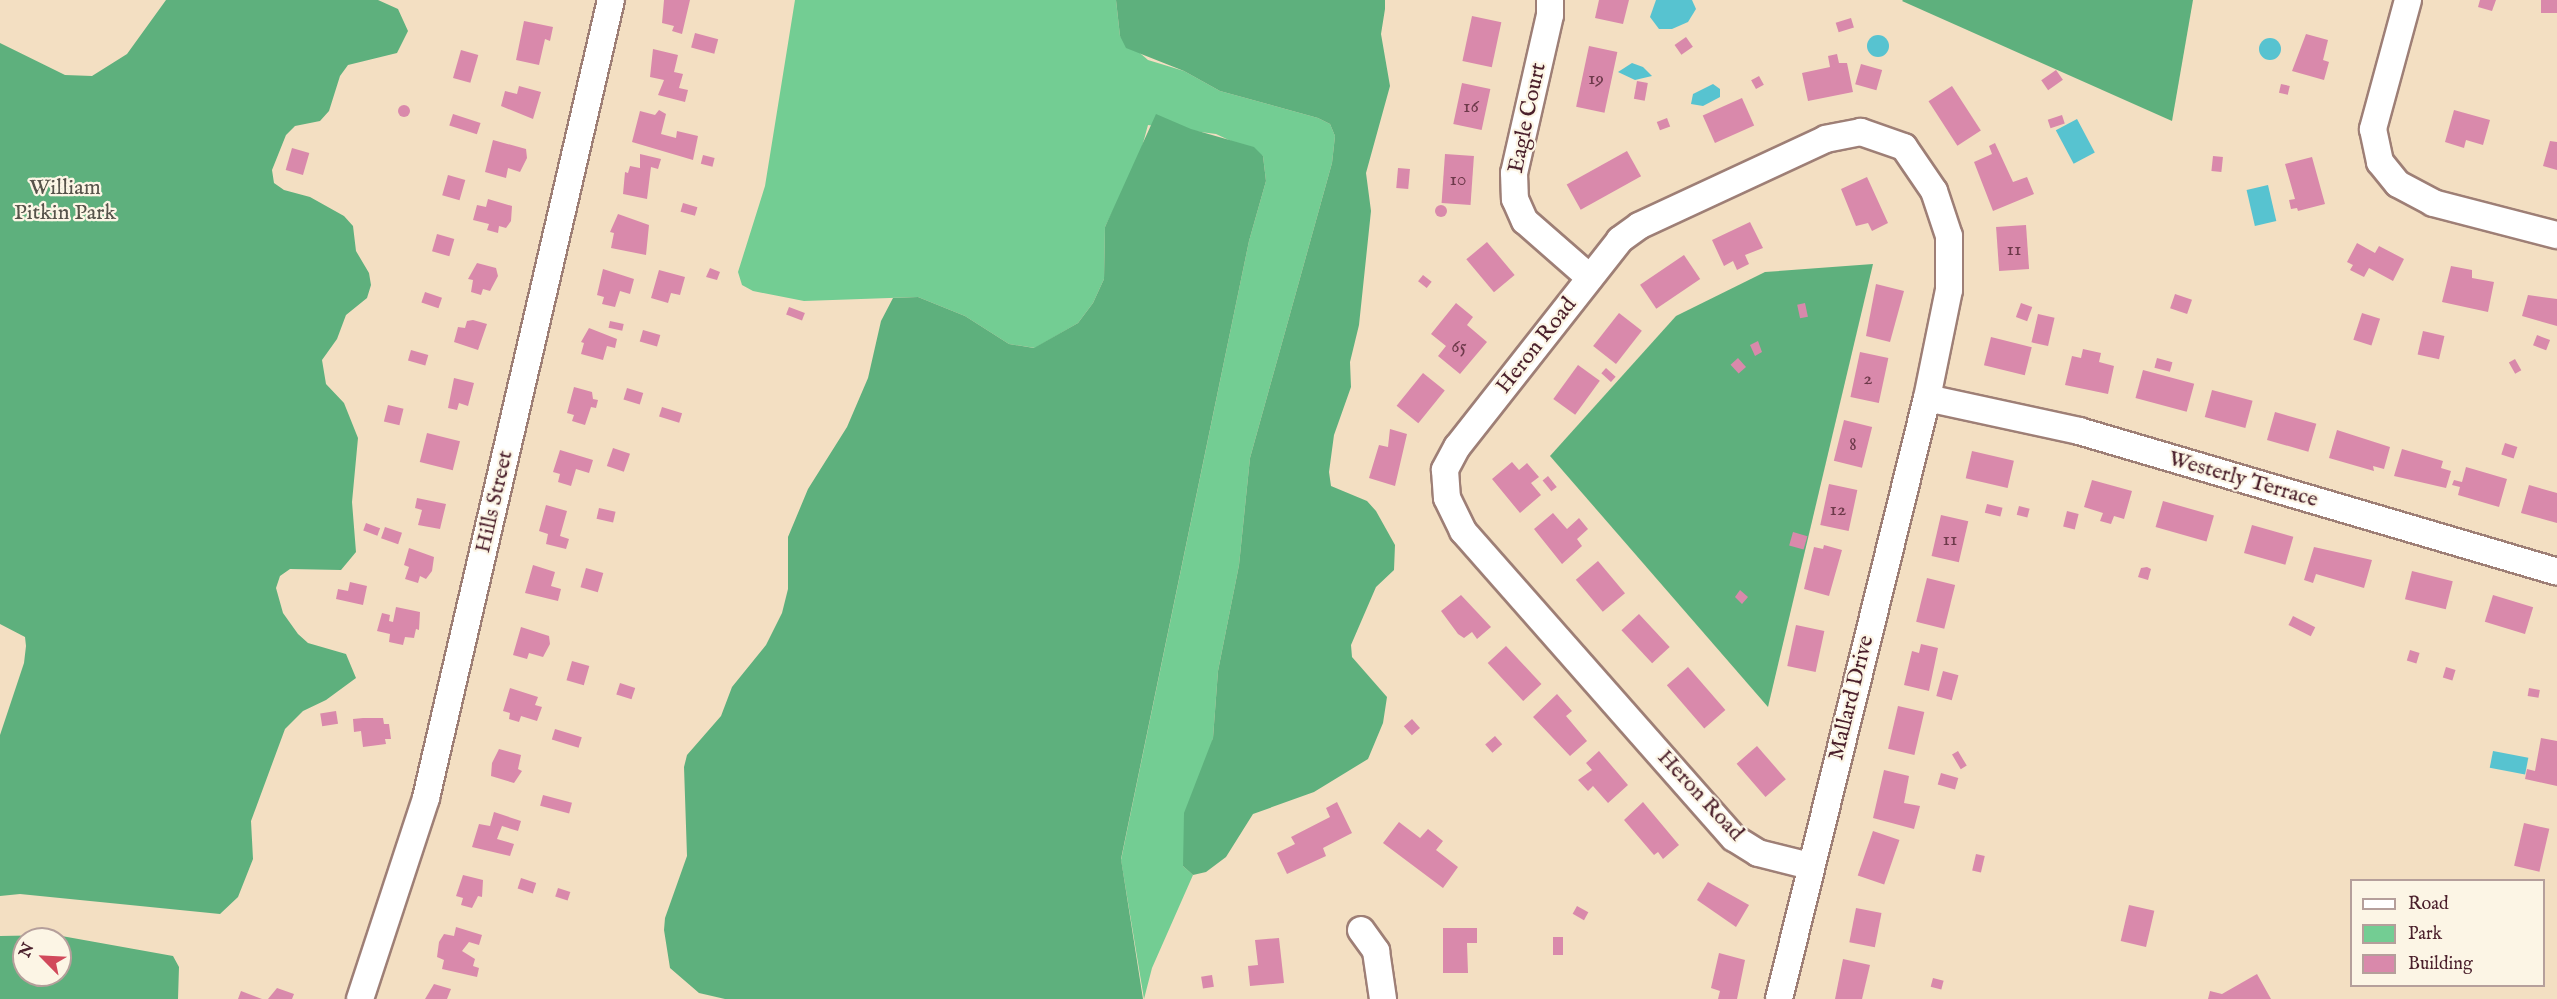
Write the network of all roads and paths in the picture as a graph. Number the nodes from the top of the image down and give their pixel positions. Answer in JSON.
{"nodes":[{"id":1,"x":611,"y":0,"type":"edge"},
{"id":2,"x":1550,"y":0,"type":"edge"},
{"id":3,"x":2408,"y":0,"type":"edge"},
{"id":4,"x":2557,"y":235,"type":"edge"},
{"id":5,"x":1590,"y":278,"type":"junction"},
{"id":6,"x":1927,"y":398,"type":"junction"},
{"id":7,"x":2557,"y":572,"type":"edge"},
{"id":8,"x":1810,"y":866,"type":"junction"},
{"id":9,"x":1361,"y":930,"type":"dead end"},
{"id":10,"x":360,"y":999,"type":"edge"},
{"id":11,"x":1383,"y":999,"type":"edge"},
{"id":12,"x":1779,"y":999,"type":"edge"}],
"edges":[{"from":1,"to":10,"type":"street","name":"Hills Street"},
{"from":2,"to":5,"type":"street","name":"Eagle Court"},
{"from":3,"to":4,"type":"street"},
{"from":5,"to":6,"type":"street","name":"Heron Road"},
{"from":5,"to":8,"type":"street","name":"Heron Road"},
{"from":6,"to":7,"type":"street","name":"Westerly Terrace"},
{"from":6,"to":8,"type":"street","name":"Mallard Drive"},
{"from":8,"to":12,"type":"street","name":"Mallard Drive"},
{"from":9,"to":11,"type":"street"}]}
